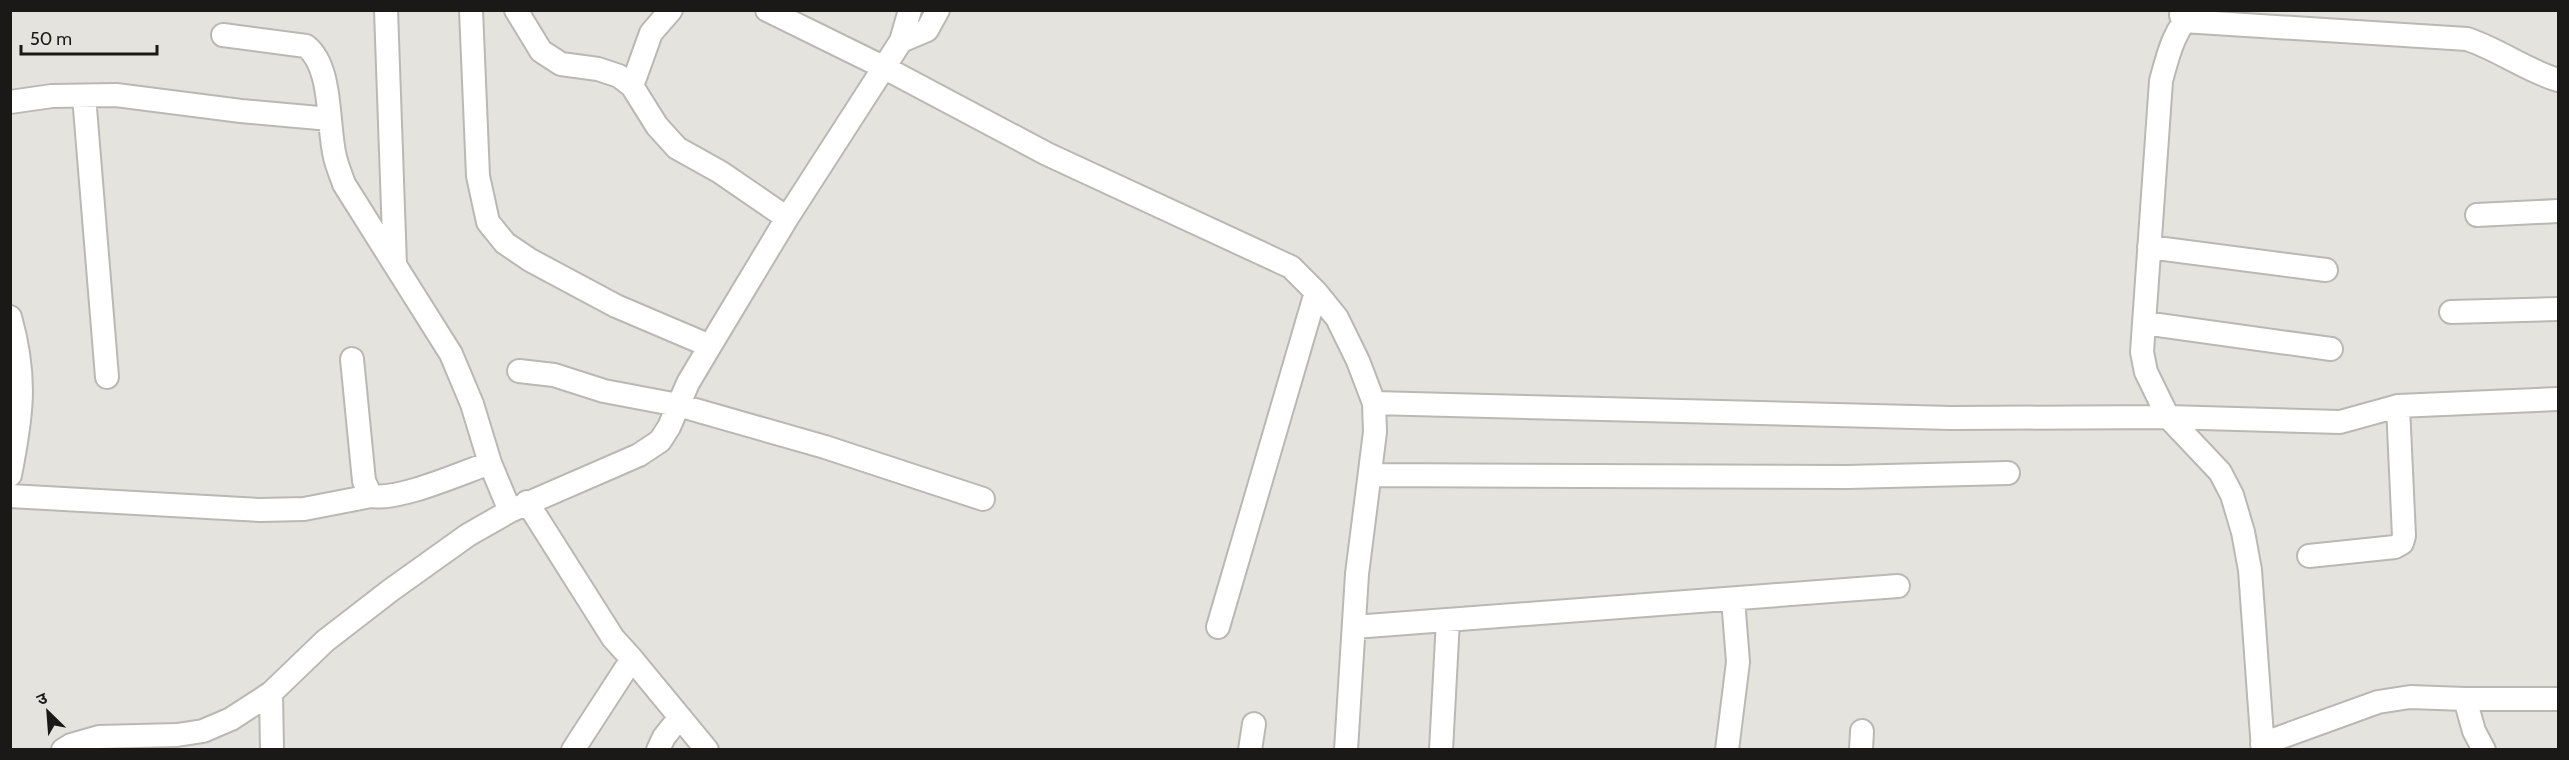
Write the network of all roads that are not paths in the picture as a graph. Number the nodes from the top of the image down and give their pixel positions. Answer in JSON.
{"nodes":[{"id":1,"x":386,"y":10,"type":"edge"},
{"id":2,"x":471,"y":10,"type":"edge"},
{"id":3,"x":516,"y":10,"type":"edge"},
{"id":4,"x":670,"y":10,"type":"edge"},
{"id":5,"x":767,"y":10,"type":"edge"},
{"id":6,"x":910,"y":10,"type":"edge"},
{"id":7,"x":938,"y":10,"type":"edge"},
{"id":8,"x":2186,"y":14,"type":"edge"},
{"id":9,"x":224,"y":35,"type":"dead end"},
{"id":10,"x":901,"y":41,"type":"junction"},
{"id":11,"x":885,"y":68,"type":"junction"},
{"id":12,"x":2559,"y":80,"type":"edge"},
{"id":13,"x":632,"y":86,"type":"junction"},
{"id":14,"x":84,"y":96,"type":"junction"},
{"id":15,"x":10,"y":102,"type":"edge"},
{"id":16,"x":330,"y":119,"type":"junction"},
{"id":17,"x":2559,"y":212,"type":"edge"},
{"id":18,"x":2477,"y":216,"type":"dead end"},
{"id":19,"x":787,"y":218,"type":"junction"},
{"id":20,"x":2149,"y":247,"type":"junction"},
{"id":21,"x":395,"y":267,"type":"junction"},
{"id":22,"x":2326,"y":270,"type":"dead end"},
{"id":23,"x":1316,"y":292,"type":"junction"},
{"id":24,"x":2559,"y":309,"type":"edge"},
{"id":25,"x":2451,"y":312,"type":"dead end"},
{"id":26,"x":10,"y":317,"type":"edge"},
{"id":27,"x":2144,"y":322,"type":"junction"},
{"id":28,"x":710,"y":346,"type":"junction"},
{"id":29,"x":2331,"y":349,"type":"dead end"},
{"id":30,"x":352,"y":359,"type":"dead end"},
{"id":31,"x":519,"y":371,"type":"dead end"},
{"id":32,"x":107,"y":378,"type":"dead end"},
{"id":33,"x":2559,"y":399,"type":"edge"},
{"id":34,"x":1374,"y":403,"type":"junction"},
{"id":35,"x":678,"y":405,"type":"junction"},
{"id":36,"x":2398,"y":406,"type":"junction"},
{"id":37,"x":2168,"y":417,"type":"junction"},
{"id":38,"x":490,"y":463,"type":"junction"},
{"id":39,"x":2008,"y":473,"type":"dead end"},
{"id":40,"x":10,"y":474,"type":"edge"},
{"id":41,"x":1370,"y":475,"type":"junction"},
{"id":42,"x":10,"y":496,"type":"edge"},
{"id":43,"x":371,"y":496,"type":"junction"},
{"id":44,"x":983,"y":500,"type":"dead end"},
{"id":45,"x":518,"y":507,"type":"junction"},
{"id":46,"x":2309,"y":556,"type":"dead end"},
{"id":47,"x":1898,"y":586,"type":"dead end"},
{"id":48,"x":1733,"y":599,"type":"junction"},
{"id":49,"x":1448,"y":620,"type":"junction"},
{"id":50,"x":1354,"y":622,"type":"junction"},
{"id":51,"x":1218,"y":627,"type":"dead end"},
{"id":52,"x":632,"y":659,"type":"junction"},
{"id":53,"x":271,"y":693,"type":"junction"},
{"id":54,"x":2465,"y":699,"type":"junction"},
{"id":55,"x":2559,"y":699,"type":"edge"},
{"id":56,"x":680,"y":717,"type":"junction"},
{"id":57,"x":1254,"y":724,"type":"dead end"},
{"id":58,"x":2262,"y":747,"type":"edge"},
{"id":59,"x":63,"y":750,"type":"edge"},
{"id":60,"x":273,"y":750,"type":"edge"},
{"id":61,"x":573,"y":750,"type":"edge"},
{"id":62,"x":658,"y":750,"type":"edge"},
{"id":63,"x":707,"y":750,"type":"edge"},
{"id":64,"x":1250,"y":750,"type":"edge"},
{"id":65,"x":1346,"y":750,"type":"edge"},
{"id":66,"x":1441,"y":750,"type":"edge"},
{"id":67,"x":1727,"y":750,"type":"edge"},
{"id":68,"x":2484,"y":750,"type":"edge"}],
"edges":[{"from":1,"to":21,"type":"street"},
{"from":2,"to":28,"type":"street"},
{"from":3,"to":13,"type":"street"},
{"from":4,"to":13,"type":"street"},
{"from":5,"to":11,"type":"street"},
{"from":6,"to":10,"type":"street"},
{"from":7,"to":10,"type":"street"},
{"from":8,"to":12,"type":"street"},
{"from":8,"to":20,"type":"street"},
{"from":9,"to":16,"type":"street"},
{"from":10,"to":11,"type":"street"},
{"from":11,"to":19,"type":"street"},
{"from":11,"to":23,"type":"street"},
{"from":13,"to":19,"type":"street"},
{"from":14,"to":15,"type":"street"},
{"from":14,"to":16,"type":"street"},
{"from":14,"to":32,"type":"street"},
{"from":16,"to":21,"type":"street"},
{"from":17,"to":18,"type":"street"},
{"from":19,"to":28,"type":"street"},
{"from":20,"to":22,"type":"street"},
{"from":20,"to":27,"type":"street"},
{"from":21,"to":38,"type":"street"},
{"from":23,"to":34,"type":"street"},
{"from":23,"to":51,"type":"street"},
{"from":24,"to":25,"type":"street"},
{"from":26,"to":40,"type":"street"},
{"from":27,"to":29,"type":"street"},
{"from":27,"to":37,"type":"street"},
{"from":28,"to":35,"type":"street"},
{"from":30,"to":43,"type":"street"},
{"from":31,"to":35,"type":"street"},
{"from":33,"to":36,"type":"street"},
{"from":34,"to":37,"type":"street"},
{"from":34,"to":41,"type":"street"},
{"from":35,"to":44,"type":"street"},
{"from":35,"to":45,"type":"street"},
{"from":36,"to":37,"type":"street"},
{"from":36,"to":46,"type":"street"},
{"from":37,"to":58,"type":"street"},
{"from":38,"to":43,"type":"street"},
{"from":38,"to":45,"type":"street"},
{"from":39,"to":41,"type":"street"},
{"from":41,"to":50,"type":"street"},
{"from":42,"to":43,"type":"street"},
{"from":45,"to":52,"type":"street"},
{"from":45,"to":53,"type":"street"},
{"from":47,"to":48,"type":"street"},
{"from":48,"to":49,"type":"street"},
{"from":48,"to":67,"type":"street"},
{"from":49,"to":50,"type":"street"},
{"from":49,"to":66,"type":"street"},
{"from":50,"to":65,"type":"street"},
{"from":52,"to":56,"type":"street"},
{"from":52,"to":61,"type":"street"},
{"from":53,"to":59,"type":"street"},
{"from":53,"to":60,"type":"street"},
{"from":54,"to":55,"type":"street"},
{"from":54,"to":58,"type":"street"},
{"from":54,"to":68,"type":"street"},
{"from":56,"to":62,"type":"street"},
{"from":56,"to":63,"type":"street"},
{"from":57,"to":64,"type":"street"}]}
